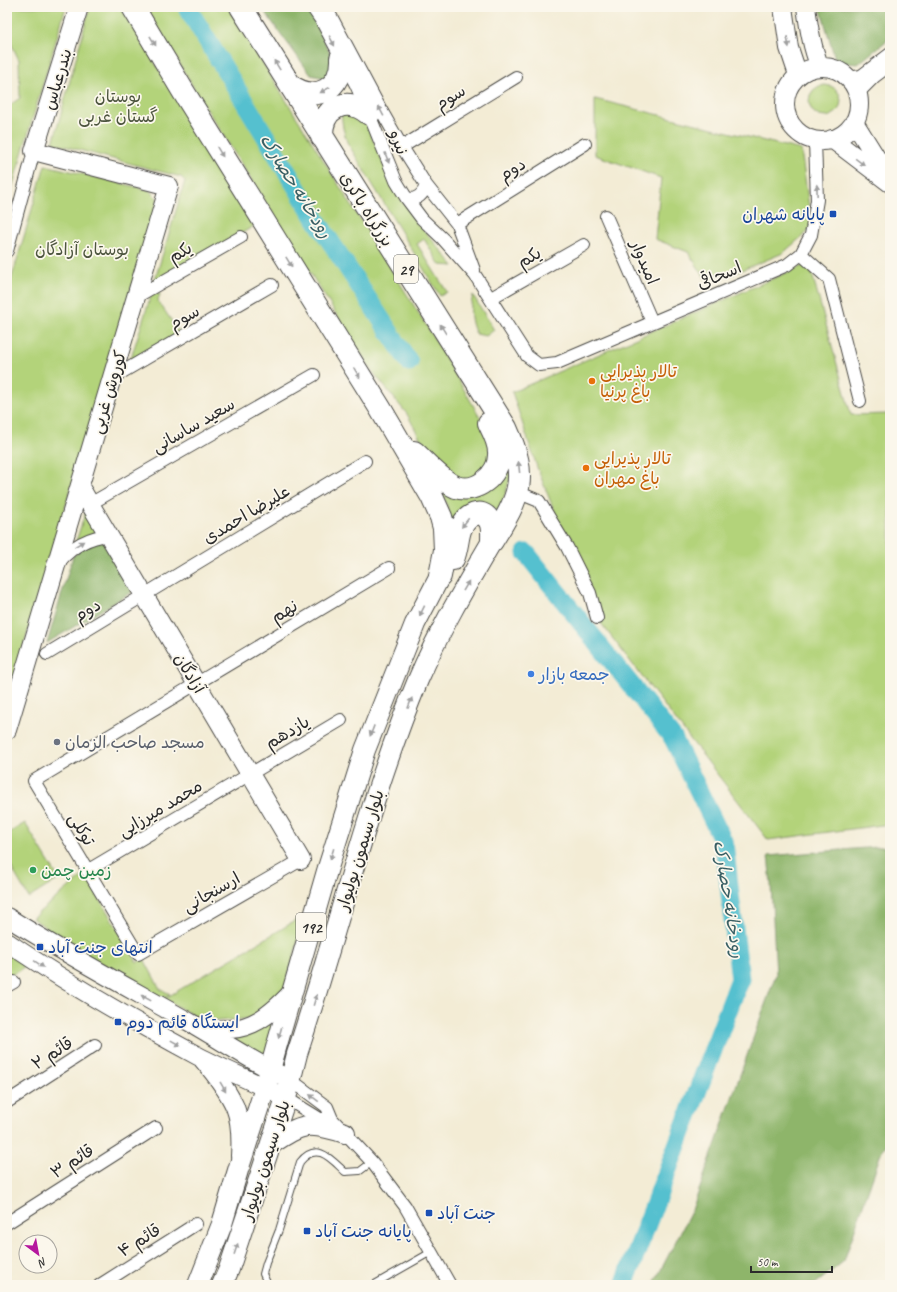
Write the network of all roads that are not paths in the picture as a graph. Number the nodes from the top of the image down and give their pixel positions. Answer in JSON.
{"nodes":[{"id":1,"x":79,"y":7,"type":"edge"},
{"id":2,"x":133,"y":7,"type":"edge"},
{"id":3,"x":240,"y":7,"type":"edge"},
{"id":4,"x":312,"y":7,"type":"edge"},
{"id":5,"x":326,"y":7,"type":"edge"},
{"id":6,"x":783,"y":7,"type":"edge"},
{"id":7,"x":806,"y":7,"type":"edge"},
{"id":8,"x":890,"y":54,"type":"edge"},
{"id":9,"x":341,"y":58,"type":"junction"},
{"id":10,"x":890,"y":65,"type":"edge"},
{"id":11,"x":820,"y":67,"type":"junction"},
{"id":12,"x":798,"y":76,"type":"junction"},
{"id":13,"x":516,"y":77,"type":"dead end"},
{"id":14,"x":290,"y":86,"type":"junction"},
{"id":15,"x":853,"y":86,"type":"junction"},
{"id":16,"x":369,"y":114,"type":"junction"},
{"id":17,"x":854,"y":122,"type":"junction"},
{"id":18,"x":322,"y":137,"type":"junction"},
{"id":19,"x":823,"y":140,"type":"junction"},
{"id":20,"x":585,"y":144,"type":"dead end"},
{"id":21,"x":402,"y":147,"type":"junction"},
{"id":22,"x":34,"y":151,"type":"junction"},
{"id":23,"x":890,"y":175,"type":"edge"},
{"id":24,"x":890,"y":183,"type":"edge"},
{"id":25,"x":426,"y":186,"type":"junction"},
{"id":26,"x":407,"y":199,"type":"junction"},
{"id":27,"x":606,"y":216,"type":"dead end"},
{"id":28,"x":458,"y":224,"type":"junction"},
{"id":29,"x":241,"y":237,"type":"dead end"},
{"id":30,"x":584,"y":245,"type":"dead end"},
{"id":31,"x":7,"y":251,"type":"edge"},
{"id":32,"x":801,"y":254,"type":"junction"},
{"id":33,"x":475,"y":275,"type":"junction"},
{"id":34,"x":272,"y":284,"type":"dead end"},
{"id":35,"x":136,"y":297,"type":"junction"},
{"id":36,"x":491,"y":298,"type":"junction"},
{"id":37,"x":652,"y":322,"type":"junction"},
{"id":38,"x":456,"y":349,"type":"junction"},
{"id":39,"x":539,"y":365,"type":"joint"},
{"id":40,"x":314,"y":375,"type":"dead end"},
{"id":41,"x":112,"y":378,"type":"junction"},
{"id":42,"x":860,"y":401,"type":"dead end"},
{"id":43,"x":397,"y":436,"type":"junction"},
{"id":44,"x":365,"y":461,"type":"dead end"},
{"id":45,"x":80,"y":487,"type":"junction"},
{"id":46,"x":517,"y":492,"type":"junction"},
{"id":47,"x":90,"y":504,"type":"junction"},
{"id":48,"x":108,"y":536,"type":"junction"},
{"id":49,"x":492,"y":541,"type":"junction"},
{"id":50,"x":56,"y":565,"type":"junction"},
{"id":51,"x":389,"y":568,"type":"dead end"},
{"id":52,"x":440,"y":576,"type":"junction"},
{"id":53,"x":144,"y":596,"type":"junction"},
{"id":54,"x":596,"y":618,"type":"dead end"},
{"id":55,"x":47,"y":654,"type":"dead end"},
{"id":56,"x":196,"y":684,"type":"junction"},
{"id":57,"x":341,"y":720,"type":"dead end"},
{"id":58,"x":7,"y":730,"type":"edge"},
{"id":59,"x":250,"y":774,"type":"junction"},
{"id":60,"x":34,"y":781,"type":"joint"},
{"id":61,"x":301,"y":860,"type":"joint"},
{"id":62,"x":87,"y":871,"type":"junction"},
{"id":63,"x":7,"y":917,"type":"edge"},
{"id":64,"x":7,"y":942,"type":"edge"},
{"id":65,"x":138,"y":954,"type":"joint"},
{"id":66,"x":292,"y":992,"type":"junction"},
{"id":67,"x":192,"y":1024,"type":"junction"},
{"id":68,"x":95,"y":1045,"type":"dead end"},
{"id":69,"x":200,"y":1057,"type":"junction"},
{"id":70,"x":267,"y":1079,"type":"junction"},
{"id":71,"x":288,"y":1089,"type":"junction"},
{"id":72,"x":7,"y":1102,"type":"edge"},
{"id":73,"x":338,"y":1126,"type":"junction"},
{"id":74,"x":156,"y":1128,"type":"dead end"},
{"id":75,"x":271,"y":1144,"type":"junction"},
{"id":76,"x":372,"y":1162,"type":"junction"},
{"id":77,"x":239,"y":1167,"type":"junction"},
{"id":78,"x":7,"y":1223,"type":"edge"},
{"id":79,"x":196,"y":1224,"type":"dead end"},
{"id":80,"x":431,"y":1252,"type":"junction"},
{"id":81,"x":228,"y":1278,"type":"edge"},
{"id":82,"x":100,"y":1285,"type":"edge"},
{"id":83,"x":198,"y":1285,"type":"edge"},
{"id":84,"x":268,"y":1285,"type":"edge"},
{"id":85,"x":373,"y":1285,"type":"edge"},
{"id":86,"x":450,"y":1285,"type":"edge"}],
"edges":[{"from":1,"to":22,"type":"street","name":"بندرعباس"},
{"from":2,"to":43,"type":"highway","one_way":true},
{"from":14,"to":3,"type":"highway","name":"بزرگراه باکری","number":"29","one_way":true},
{"from":4,"to":9,"type":"street","name":"نیرو","one_way":true},
{"from":21,"to":5,"type":"street","name":"نیرو","one_way":true},
{"from":6,"to":12,"type":"street","one_way":true},
{"from":7,"to":11,"type":"street"},
{"from":8,"to":15,"type":"street"},
{"from":9,"to":14,"type":"highway","one_way":true},
{"from":9,"to":16,"type":"street","name":"نیرو"},
{"from":10,"to":15,"type":"street"},
{"from":11,"to":12,"type":"street"},
{"from":11,"to":15,"type":"street"},
{"from":12,"to":19,"type":"street"},
{"from":13,"to":21,"type":"street","name":"سوم"},
{"from":14,"to":18,"type":"highway","name":"بزرگراه باکری","number":"29"},
{"from":15,"to":17,"type":"street"},
{"from":16,"to":18,"type":"highway"},
{"from":16,"to":26,"type":"street","name":"نیرو","one_way":true},
{"from":17,"to":19,"type":"street"},
{"from":17,"to":23,"type":"street"},
{"from":38,"to":18,"type":"highway","name":"بزرگراه باکری","number":"29","one_way":true},
{"from":19,"to":24,"type":"street","one_way":true},
{"from":32,"to":19,"type":"street","name":"اسحاقی","one_way":true},
{"from":20,"to":28,"type":"street","name":"دوم"},
{"from":21,"to":25,"type":"street","name":"نیرو"},
{"from":22,"to":31,"type":"street"},
{"from":22,"to":35,"type":"street","name":"کوروش غربی"},
{"from":25,"to":26,"type":"street"},
{"from":25,"to":28,"type":"street","name":"نیرو"},
{"from":26,"to":33,"type":"street","name":"نیرو"},
{"from":27,"to":37,"type":"street","name":"امیدوار"},
{"from":28,"to":33,"type":"street","name":"نیرو"},
{"from":29,"to":35,"type":"street","name":"یکم"},
{"from":30,"to":36,"type":"street","name":"یکم"},
{"from":32,"to":37,"type":"street","name":"اسحاقی"},
{"from":32,"to":42,"type":"street"},
{"from":33,"to":36,"type":"street","name":"نیرو"},
{"from":34,"to":41,"type":"street","name":"سوم"},
{"from":35,"to":41,"type":"street","name":"کوروش غربی"},
{"from":36,"to":39,"type":"street","name":"نیرو"},
{"from":37,"to":39,"type":"street","name":"اسحاقی"},
{"from":38,"to":43,"type":"highway"},
{"from":46,"to":38,"type":"highway","name":"بزرگراه باکری","number":"29","one_way":true},
{"from":40,"to":47,"type":"street","name":"سعید ساسانی"},
{"from":41,"to":45,"type":"street","name":"کوروش غربی"},
{"from":43,"to":52,"type":"highway"},
{"from":44,"to":53,"type":"street","name":"علیرضا احمدی"},
{"from":45,"to":47,"type":"street","name":"آزادگان"},
{"from":45,"to":50,"type":"street","name":"کوروش غربی"},
{"from":46,"to":49,"type":"highway","name":"بزرگراه باکری","number":"29"},
{"from":46,"to":54,"type":"street"},
{"from":47,"to":48,"type":"street","name":"آزادگان"},
{"from":50,"to":48,"type":"street","one_way":true},
{"from":48,"to":53,"type":"street","name":"آزادگان"},
{"from":49,"to":52,"type":"highway","one_way":true},
{"from":71,"to":49,"type":"main road","name":"بلوار سیمون بولیوار","number":"192","one_way":true},
{"from":50,"to":58,"type":"street","name":"کوروش غربی"},
{"from":51,"to":56,"type":"street","name":"نهم"},
{"from":52,"to":66,"type":"main road","name":"بلوار سیمون بولیوار","number":"192","one_way":true},
{"from":53,"to":55,"type":"street","name":"دوم"},
{"from":53,"to":56,"type":"street","name":"آزادگان"},
{"from":56,"to":59,"type":"street","name":"آزادگان"},
{"from":56,"to":60,"type":"street","name":"نهم"},
{"from":57,"to":59,"type":"street","name":"یازدهم"},
{"from":59,"to":61,"type":"street","name":"آزادگان"},
{"from":59,"to":62,"type":"street","name":"محمد میرزایی"},
{"from":60,"to":62,"type":"street","name":"توکلی"},
{"from":61,"to":65,"type":"street","name":"ارسنجانی"},
{"from":62,"to":65,"type":"street","name":"توکلی"},
{"from":67,"to":63,"type":"street","one_way":true},
{"from":64,"to":69,"type":"street","one_way":true},
{"from":66,"to":67,"type":"street"},
{"from":66,"to":70,"type":"main road","name":"بلوار سیمون بولیوار","number":"192","one_way":true},
{"from":67,"to":70,"type":"street"},
{"from":68,"to":72,"type":"street","name":"قائم ۲"},
{"from":69,"to":70,"type":"street"},
{"from":69,"to":77,"type":"street","one_way":true},
{"from":70,"to":71,"type":"street"},
{"from":70,"to":77,"type":"main road","name":"بلوار سیمون بولیوار","number":"192"},
{"from":71,"to":73,"type":"street"},
{"from":73,"to":71,"type":"street","one_way":true},
{"from":71,"to":75,"type":"main road","name":"بلوار سیمون بولیوار","number":"192"},
{"from":73,"to":75,"type":"main road"},
{"from":73,"to":76,"type":"street"},
{"from":74,"to":78,"type":"street","name":"قائم ۳"},
{"from":81,"to":75,"type":"main road","name":"بلوار سیمون بولیوار","number":"192","one_way":true},
{"from":76,"to":80,"type":"street"},
{"from":76,"to":84,"type":"lane"},
{"from":77,"to":83,"type":"main road","name":"بلوار سیمون بولیوار","number":"192"},
{"from":79,"to":82,"type":"street","name":"قائم ۴"},
{"from":80,"to":85,"type":"lane"},
{"from":80,"to":86,"type":"street"}]}
